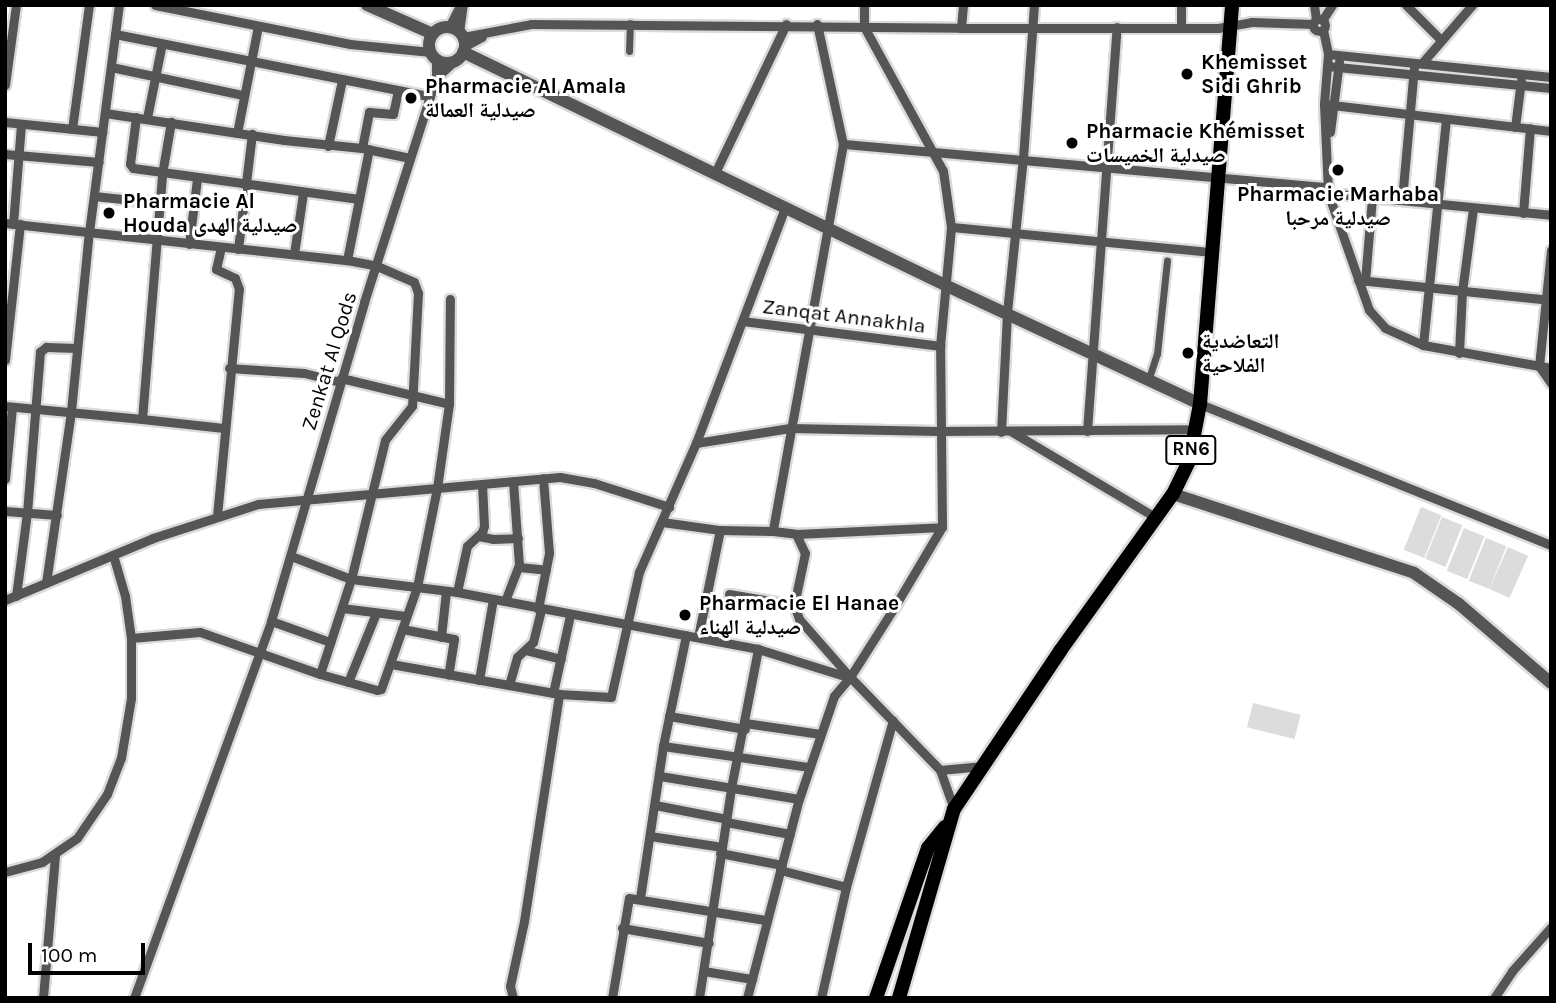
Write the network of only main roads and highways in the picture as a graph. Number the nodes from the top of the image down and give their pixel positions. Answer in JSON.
{"nodes":[{"id":1,"x":1232,"y":5,"type":"edge"},
{"id":2,"x":949,"y":824,"type":"junction"},
{"id":3,"x":876,"y":998,"type":"edge"},
{"id":4,"x":899,"y":998,"type":"edge"}],
"edges":[{"from":1,"to":2,"type":"main road","number":"RN6"},
{"from":2,"to":3,"type":"main road","number":"RN6"},
{"from":2,"to":4,"type":"main road","number":"RN6"}]}
